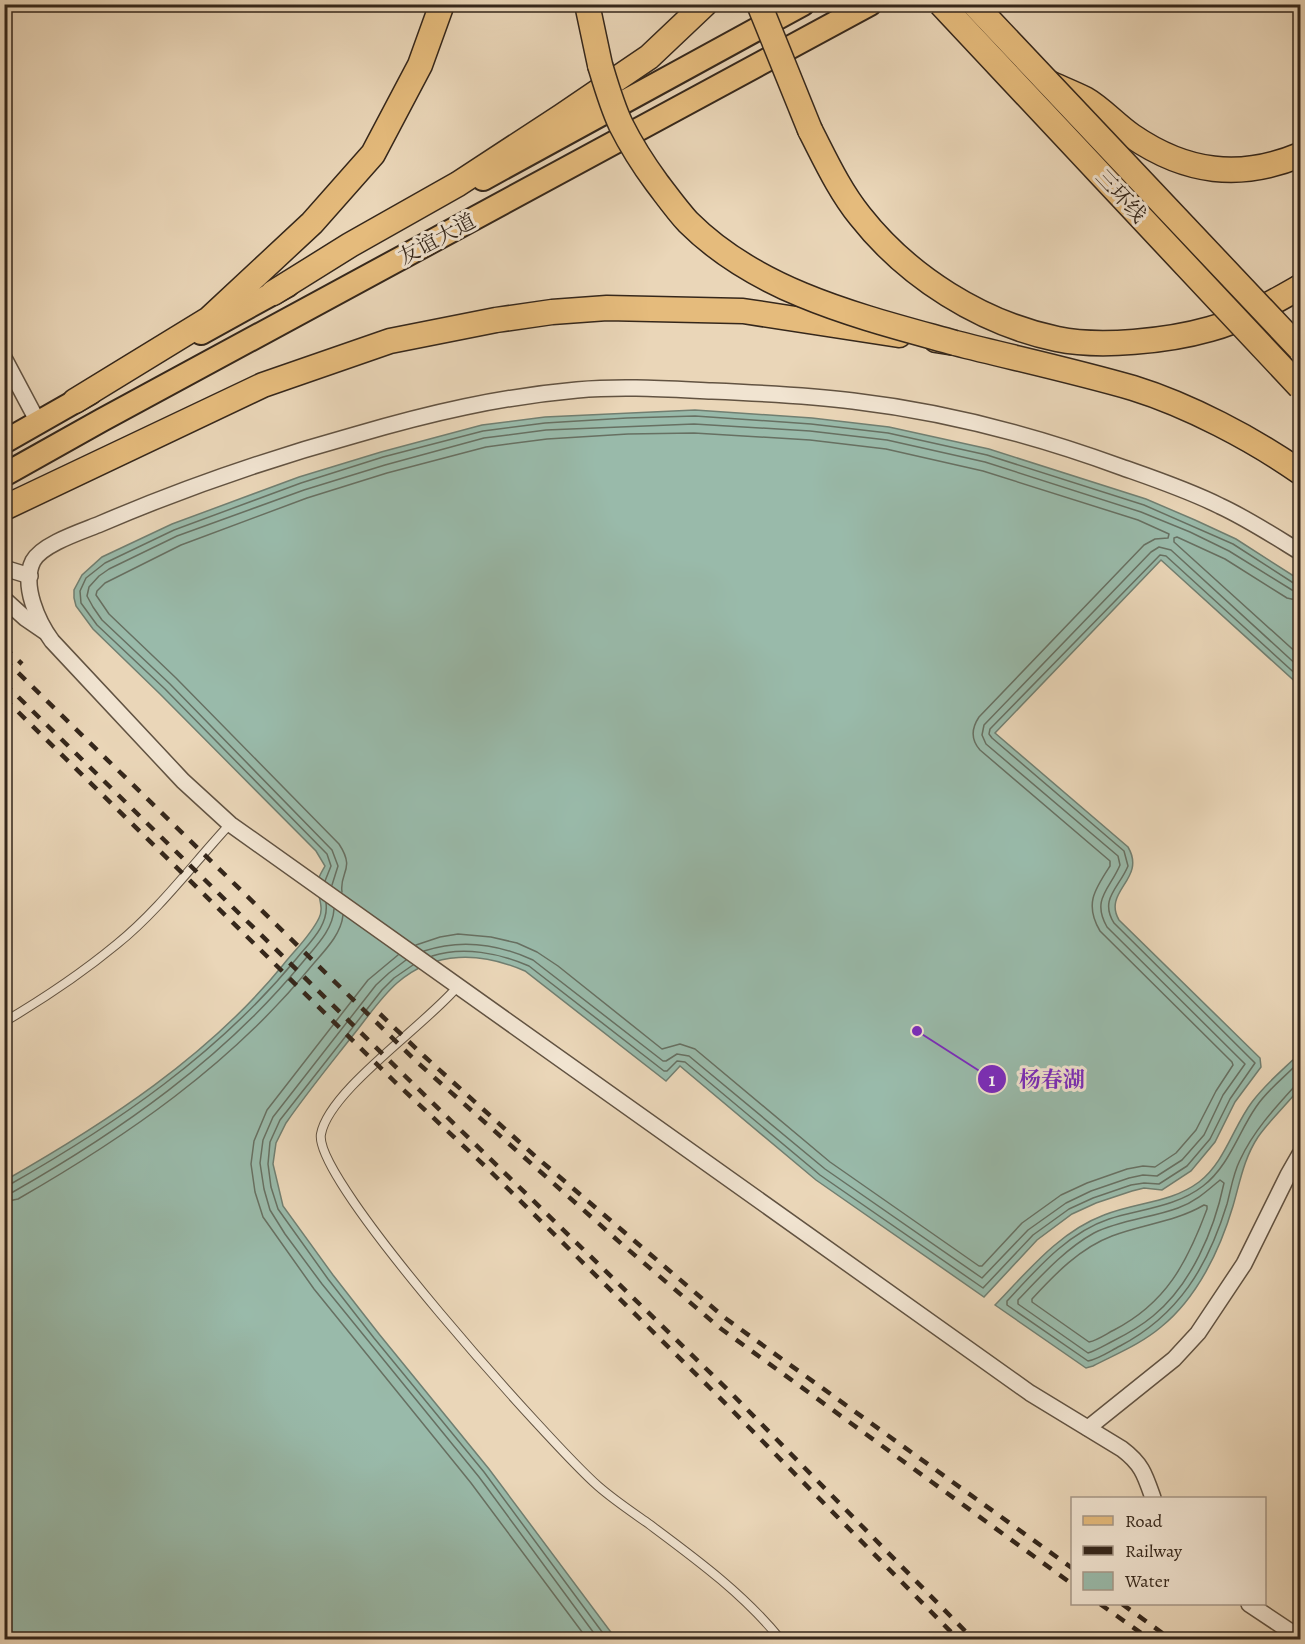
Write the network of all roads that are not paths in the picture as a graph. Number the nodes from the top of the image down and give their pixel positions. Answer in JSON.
{"nodes":[{"id":1,"x":442,"y":4,"type":"edge"},
{"id":2,"x":587,"y":4,"type":"edge"},
{"id":3,"x":705,"y":4,"type":"edge"},
{"id":4,"x":759,"y":4,"type":"edge"},
{"id":5,"x":803,"y":4,"type":"edge"},
{"id":6,"x":870,"y":4,"type":"edge"},
{"id":7,"x":941,"y":4,"type":"edge"},
{"id":8,"x":974,"y":4,"type":"edge"},
{"id":9,"x":1047,"y":81,"type":"junction"},
{"id":10,"x":1300,"y":155,"type":"edge"},
{"id":11,"x":1300,"y":287,"type":"edge"},
{"id":12,"x":273,"y":293,"type":"junction"},
{"id":13,"x":955,"y":342,"type":"junction"},
{"id":14,"x":1300,"y":349,"type":"edge"},
{"id":15,"x":4,"y":358,"type":"edge"},
{"id":16,"x":1300,"y":387,"type":"edge"},
{"id":17,"x":75,"y":401,"type":"junction"},
{"id":18,"x":38,"y":422,"type":"junction"},
{"id":19,"x":4,"y":442,"type":"edge"},
{"id":20,"x":1300,"y":472,"type":"edge"},
{"id":21,"x":4,"y":475,"type":"edge"},
{"id":22,"x":4,"y":508,"type":"edge"},
{"id":23,"x":1300,"y":552,"type":"edge"},
{"id":24,"x":4,"y":568,"type":"edge"},
{"id":25,"x":30,"y":576,"type":"junction"},
{"id":26,"x":4,"y":599,"type":"edge"},
{"id":27,"x":47,"y":633,"type":"junction"},
{"id":28,"x":230,"y":824,"type":"junction"},
{"id":29,"x":456,"y":985,"type":"junction"},
{"id":30,"x":4,"y":1022,"type":"edge"},
{"id":31,"x":1300,"y":1154,"type":"edge"},
{"id":32,"x":1088,"y":1428,"type":"junction"},
{"id":33,"x":1153,"y":1497,"type":"edge"},
{"id":34,"x":1250,"y":1605,"type":"edge"},
{"id":35,"x":1300,"y":1638,"type":"edge"},
{"id":36,"x":781,"y":1640,"type":"edge"}],
"edges":[{"from":1,"to":17,"type":"highway"},
{"from":2,"to":13,"type":"highway","bridge":true},
{"from":3,"to":12,"type":"highway"},
{"from":4,"to":11,"type":"highway","bridge":true},
{"from":5,"to":12,"type":"main road","name":"友谊大道"},
{"from":6,"to":21,"type":"main road","name":"友谊大道"},
{"from":7,"to":16,"type":"highway","name":"三环线","bridge":true},
{"from":8,"to":9,"type":"highway","name":"三环线","bridge":true},
{"from":9,"to":10,"type":"highway"},
{"from":9,"to":14,"type":"highway","name":"三环线","bridge":true},
{"from":12,"to":17,"type":"main road","name":"友谊大道"},
{"from":13,"to":20,"type":"highway"},
{"from":13,"to":22,"type":"highway","bridge":true},
{"from":15,"to":18,"type":"street"},
{"from":17,"to":18,"type":"main road","name":"友谊大道"},
{"from":18,"to":19,"type":"main road","name":"友谊大道"},
{"from":23,"to":25,"type":"street"},
{"from":24,"to":25,"type":"street"},
{"from":25,"to":27,"type":"street"},
{"from":26,"to":27,"type":"street"},
{"from":27,"to":28,"type":"street"},
{"from":28,"to":29,"type":"street"},
{"from":28,"to":30,"type":"lane"},
{"from":29,"to":32,"type":"street"},
{"from":29,"to":36,"type":"lane"},
{"from":31,"to":32,"type":"street"},
{"from":32,"to":33,"type":"street"},
{"from":34,"to":35,"type":"street"}]}
